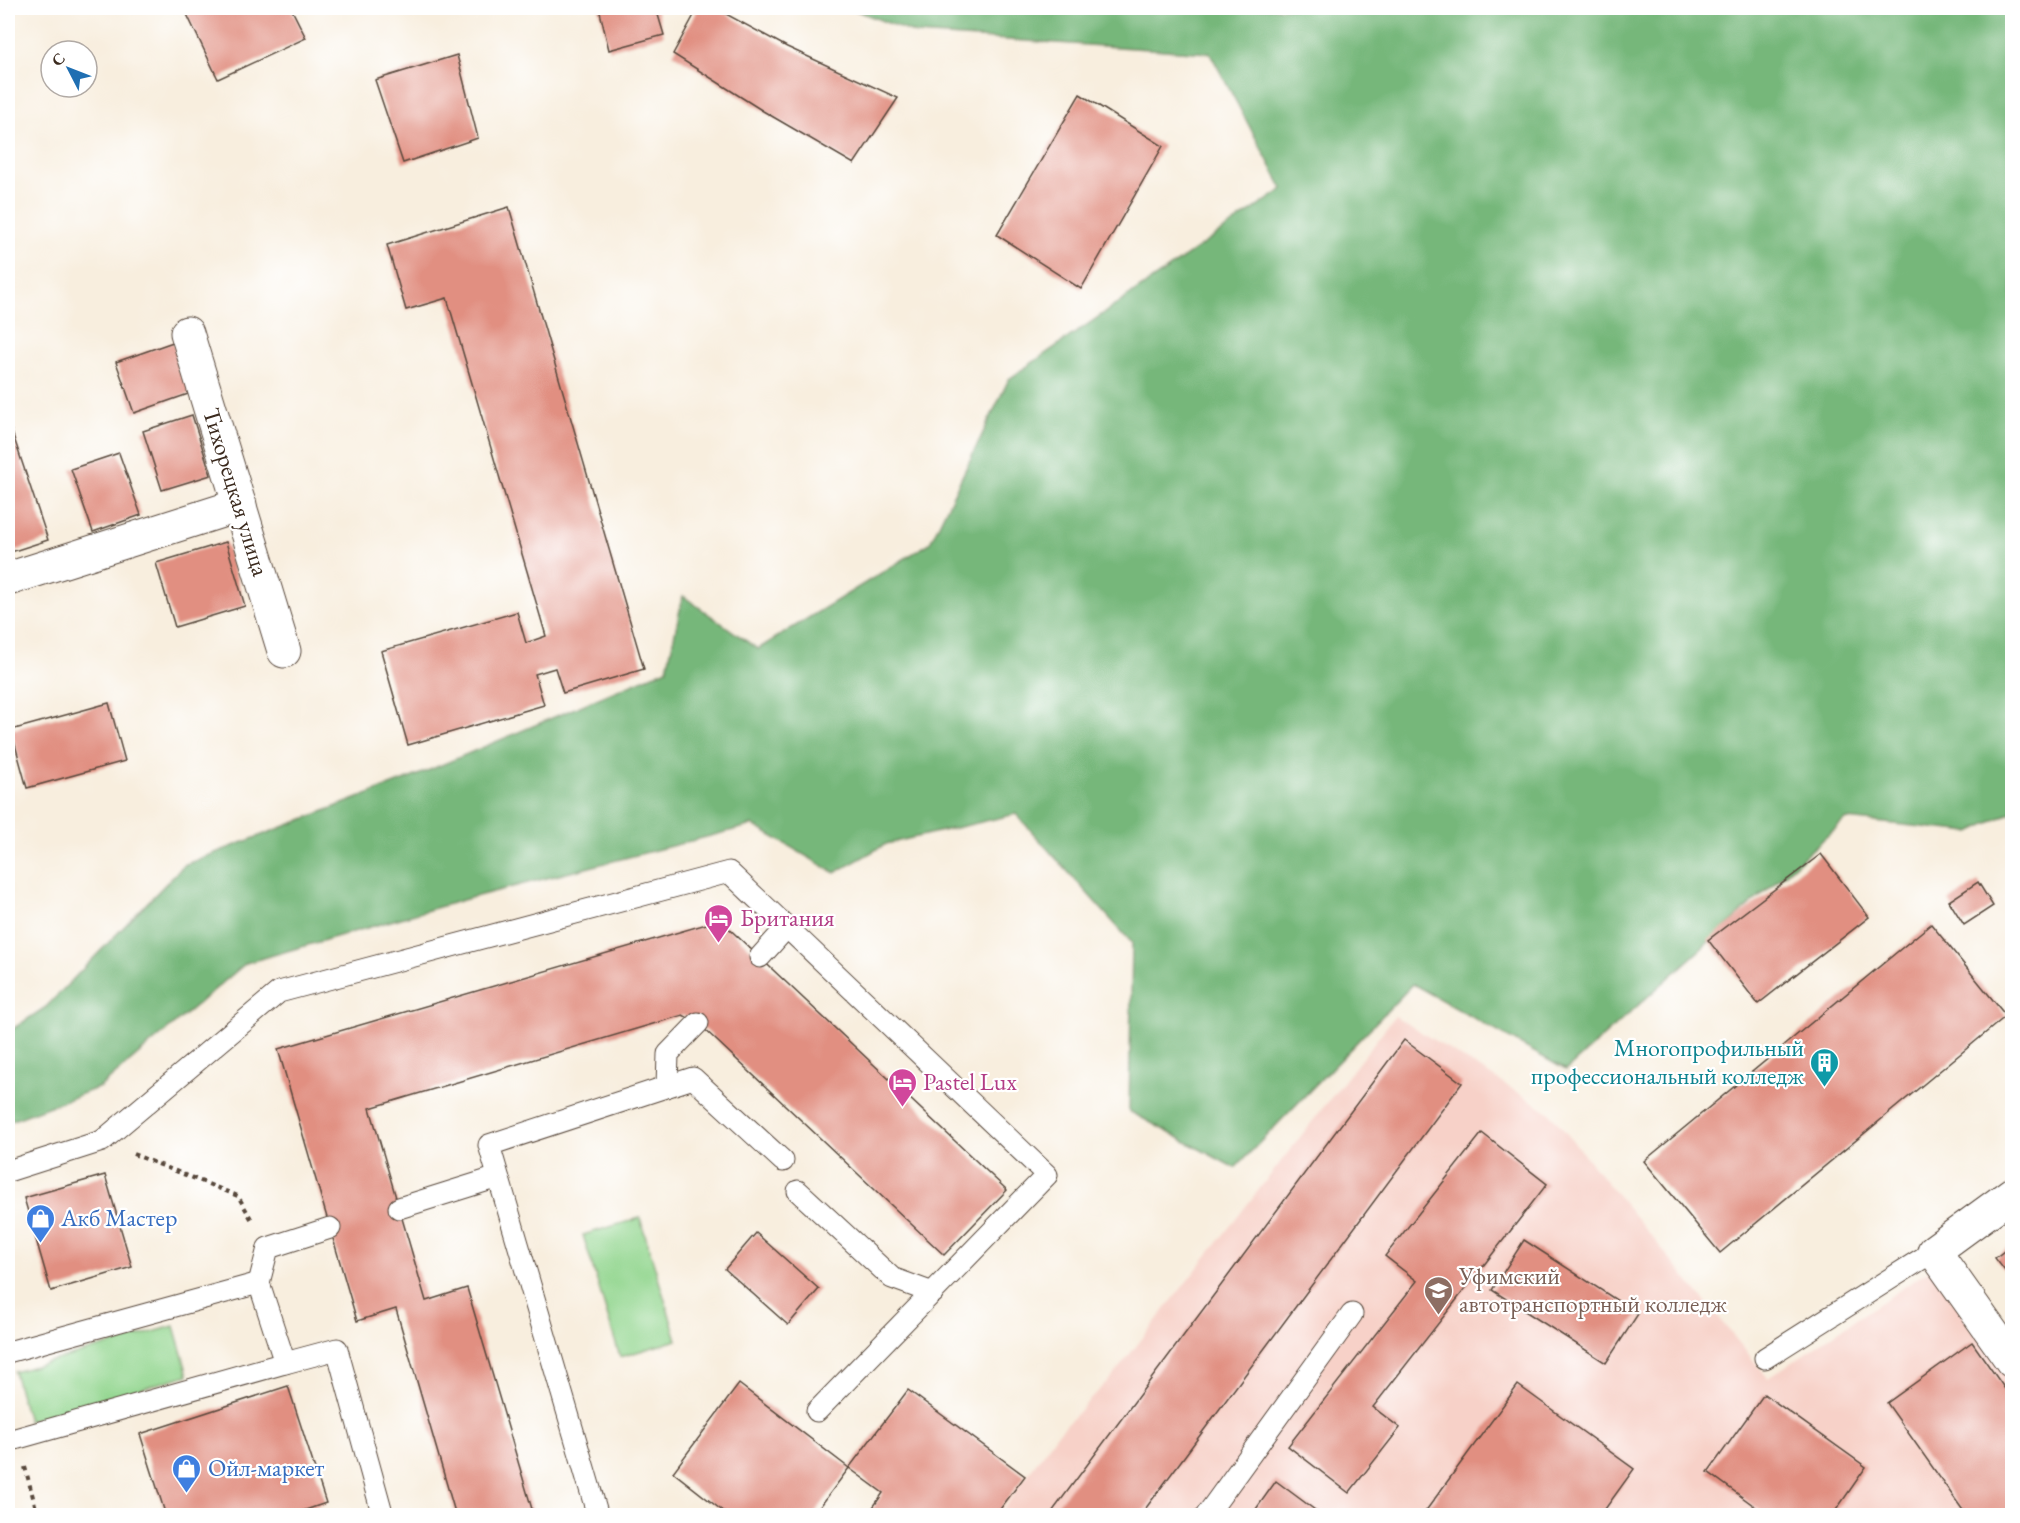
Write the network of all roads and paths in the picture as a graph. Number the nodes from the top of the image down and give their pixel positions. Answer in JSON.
{"nodes":[{"id":1,"x":187,"y":333,"type":"dead end"},
{"id":2,"x":240,"y":505,"type":"junction"},
{"id":3,"x":8,"y":579,"type":"edge"},
{"id":4,"x":284,"y":651,"type":"dead end"},
{"id":5,"x":788,"y":927,"type":"junction"},
{"id":6,"x":760,"y":957,"type":"dead end"},
{"id":7,"x":698,"y":1023,"type":"dead end"},
{"id":8,"x":667,"y":1086,"type":"junction"},
{"id":9,"x":102,"y":1141,"type":"junction"},
{"id":10,"x":783,"y":1161,"type":"dead end"},
{"id":11,"x":8,"y":1171,"type":"edge"},
{"id":12,"x":498,"y":1177,"type":"junction"},
{"id":13,"x":798,"y":1191,"type":"dead end"},
{"id":14,"x":2013,"y":1194,"type":"edge"},
{"id":15,"x":399,"y":1208,"type":"dead end"},
{"id":16,"x":330,"y":1228,"type":"dead end"},
{"id":17,"x":268,"y":1248,"type":"junction"},
{"id":18,"x":1934,"y":1251,"type":"junction"},
{"id":19,"x":259,"y":1283,"type":"junction"},
{"id":20,"x":933,"y":1293,"type":"junction"},
{"id":21,"x":1352,"y":1314,"type":"dead end"},
{"id":22,"x":8,"y":1352,"type":"edge"},
{"id":23,"x":1765,"y":1358,"type":"dead end"},
{"id":24,"x":2013,"y":1361,"type":"edge"},
{"id":25,"x":285,"y":1363,"type":"junction"},
{"id":26,"x":817,"y":1411,"type":"dead end"},
{"id":27,"x":8,"y":1441,"type":"edge"},
{"id":28,"x":383,"y":1515,"type":"edge"},
{"id":29,"x":598,"y":1515,"type":"edge"},
{"id":30,"x":1206,"y":1515,"type":"edge"}],
"edges":[{"from":1,"to":2,"type":"street","name":"Тихорецкая улица"},
{"from":2,"to":3,"type":"street"},
{"from":2,"to":4,"type":"street","name":"Тихорецкая улица"},
{"from":5,"to":6,"type":"lane"},
{"from":5,"to":9,"type":"lane"},
{"from":5,"to":20,"type":"lane"},
{"from":7,"to":8,"type":"lane"},
{"from":8,"to":10,"type":"lane"},
{"from":8,"to":12,"type":"lane"},
{"from":9,"to":11,"type":"lane"},
{"from":9,"to":17,"type":"path"},
{"from":12,"to":15,"type":"lane"},
{"from":12,"to":29,"type":"lane"},
{"from":13,"to":20,"type":"lane"},
{"from":14,"to":18,"type":"street"},
{"from":16,"to":17,"type":"lane"},
{"from":17,"to":19,"type":"lane"},
{"from":18,"to":23,"type":"lane"},
{"from":18,"to":24,"type":"street"},
{"from":19,"to":22,"type":"lane"},
{"from":19,"to":25,"type":"lane"},
{"from":20,"to":26,"type":"lane"},
{"from":21,"to":30,"type":"lane"},
{"from":25,"to":27,"type":"lane"},
{"from":25,"to":28,"type":"lane"}]}
